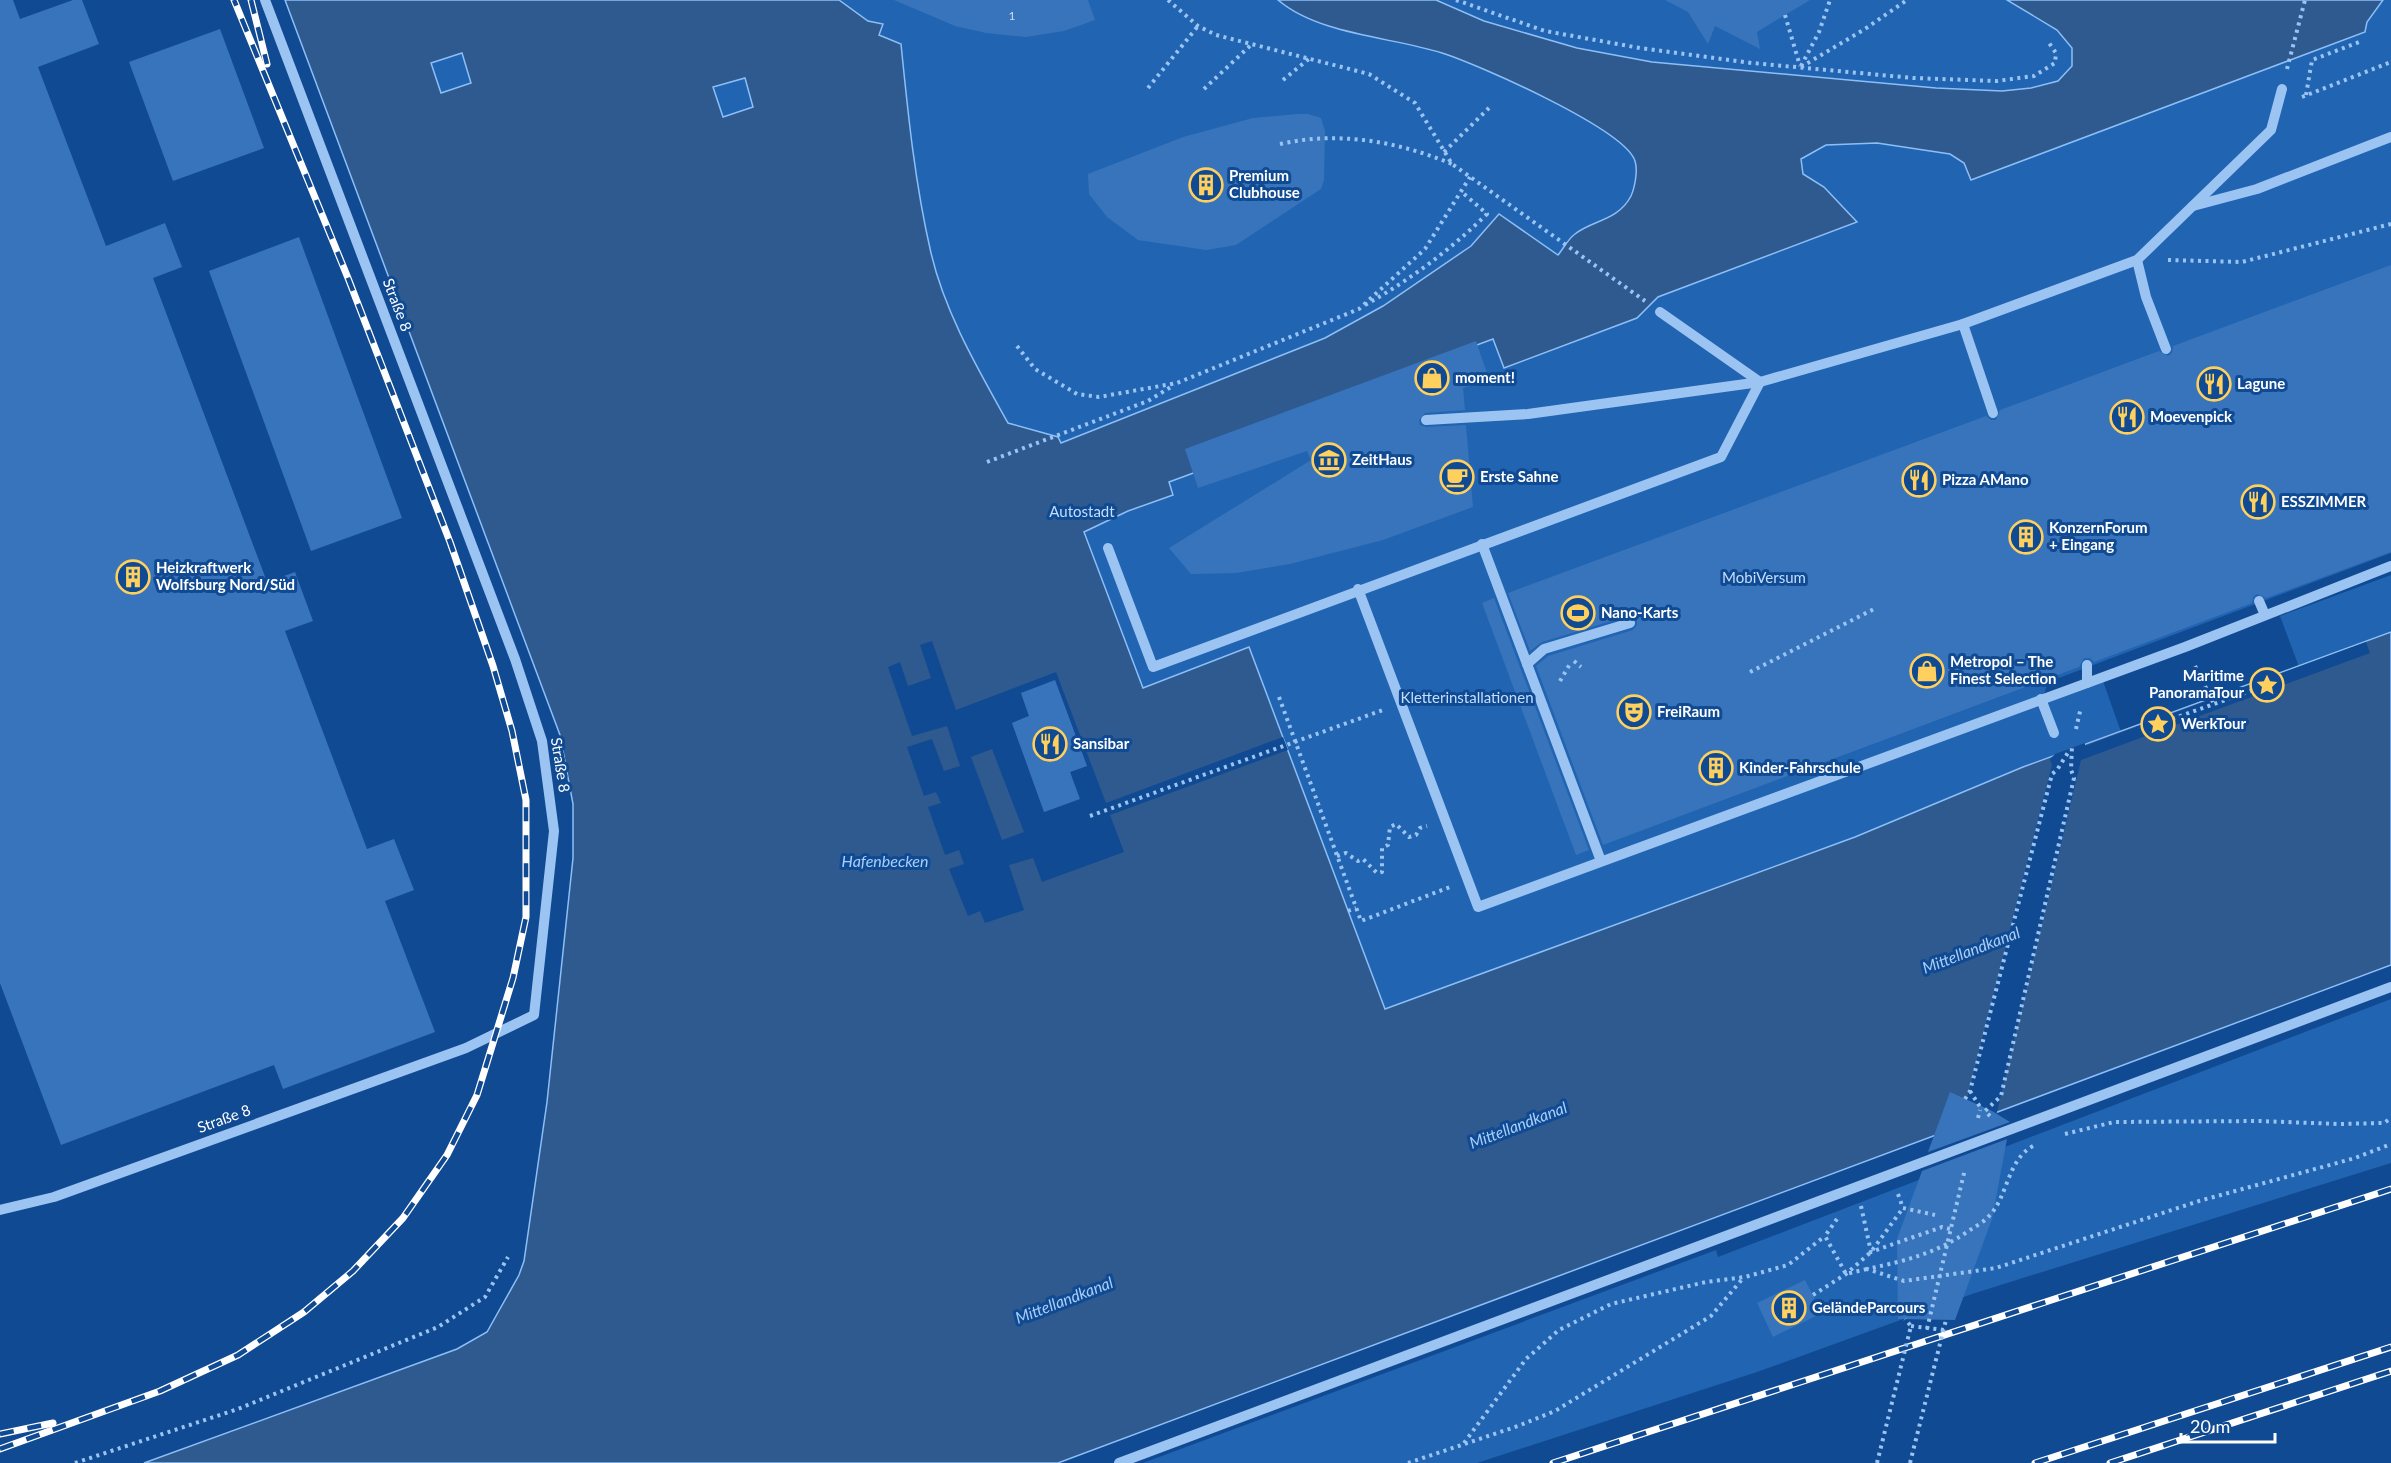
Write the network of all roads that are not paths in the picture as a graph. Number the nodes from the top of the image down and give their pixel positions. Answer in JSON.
{"nodes":[{"id":1,"x":265,"y":0,"type":"edge"},
{"id":2,"x":2282,"y":89,"type":"road end"},
{"id":3,"x":2391,"y":137,"type":"edge"},
{"id":4,"x":2192,"y":206,"type":"junction"},
{"id":5,"x":2137,"y":260,"type":"junction"},
{"id":6,"x":1660,"y":312,"type":"road end"},
{"id":7,"x":1963,"y":324,"type":"junction"},
{"id":8,"x":2166,"y":349,"type":"dead end"},
{"id":9,"x":1760,"y":382,"type":"junction"},
{"id":10,"x":1993,"y":413,"type":"dead end"},
{"id":11,"x":1426,"y":420,"type":"dead end"},
{"id":12,"x":1482,"y":544,"type":"junction"},
{"id":13,"x":1108,"y":548,"type":"dead end"},
{"id":14,"x":2391,"y":566,"type":"edge"},
{"id":15,"x":1358,"y":589,"type":"junction"},
{"id":16,"x":2259,"y":601,"type":"dead end"},
{"id":17,"x":2265,"y":615,"type":"junction"},
{"id":18,"x":1630,"y":623,"type":"dead end"},
{"id":19,"x":1527,"y":664,"type":"junction"},
{"id":20,"x":2086,"y":665,"type":"dead end"},
{"id":21,"x":2087,"y":683,"type":"junction"},
{"id":22,"x":2041,"y":699,"type":"junction"},
{"id":23,"x":2054,"y":733,"type":"road end"},
{"id":24,"x":1601,"y":861,"type":"junction"},
{"id":25,"x":2391,"y":987,"type":"edge"},
{"id":26,"x":0,"y":1210,"type":"edge"},
{"id":27,"x":1119,"y":1463,"type":"edge"}],
"edges":[{"from":1,"to":26,"type":"street","name":"Straße 8"},
{"from":2,"to":4,"type":"street"},
{"from":3,"to":4,"type":"street"},
{"from":4,"to":5,"type":"street"},
{"from":5,"to":7,"type":"street"},
{"from":5,"to":8,"type":"street"},
{"from":6,"to":9,"type":"street"},
{"from":7,"to":9,"type":"street"},
{"from":7,"to":10,"type":"street"},
{"from":9,"to":11,"type":"street"},
{"from":9,"to":12,"type":"street"},
{"from":12,"to":15,"type":"street"},
{"from":12,"to":19,"type":"street"},
{"from":13,"to":15,"type":"street"},
{"from":14,"to":17,"type":"street"},
{"from":15,"to":24,"type":"street"},
{"from":16,"to":17,"type":"street"},
{"from":17,"to":21,"type":"street"},
{"from":18,"to":19,"type":"street"},
{"from":19,"to":24,"type":"street"},
{"from":20,"to":21,"type":"street"},
{"from":21,"to":22,"type":"street"},
{"from":22,"to":23,"type":"street"},
{"from":22,"to":24,"type":"street"},
{"from":25,"to":27,"type":"street"}]}
